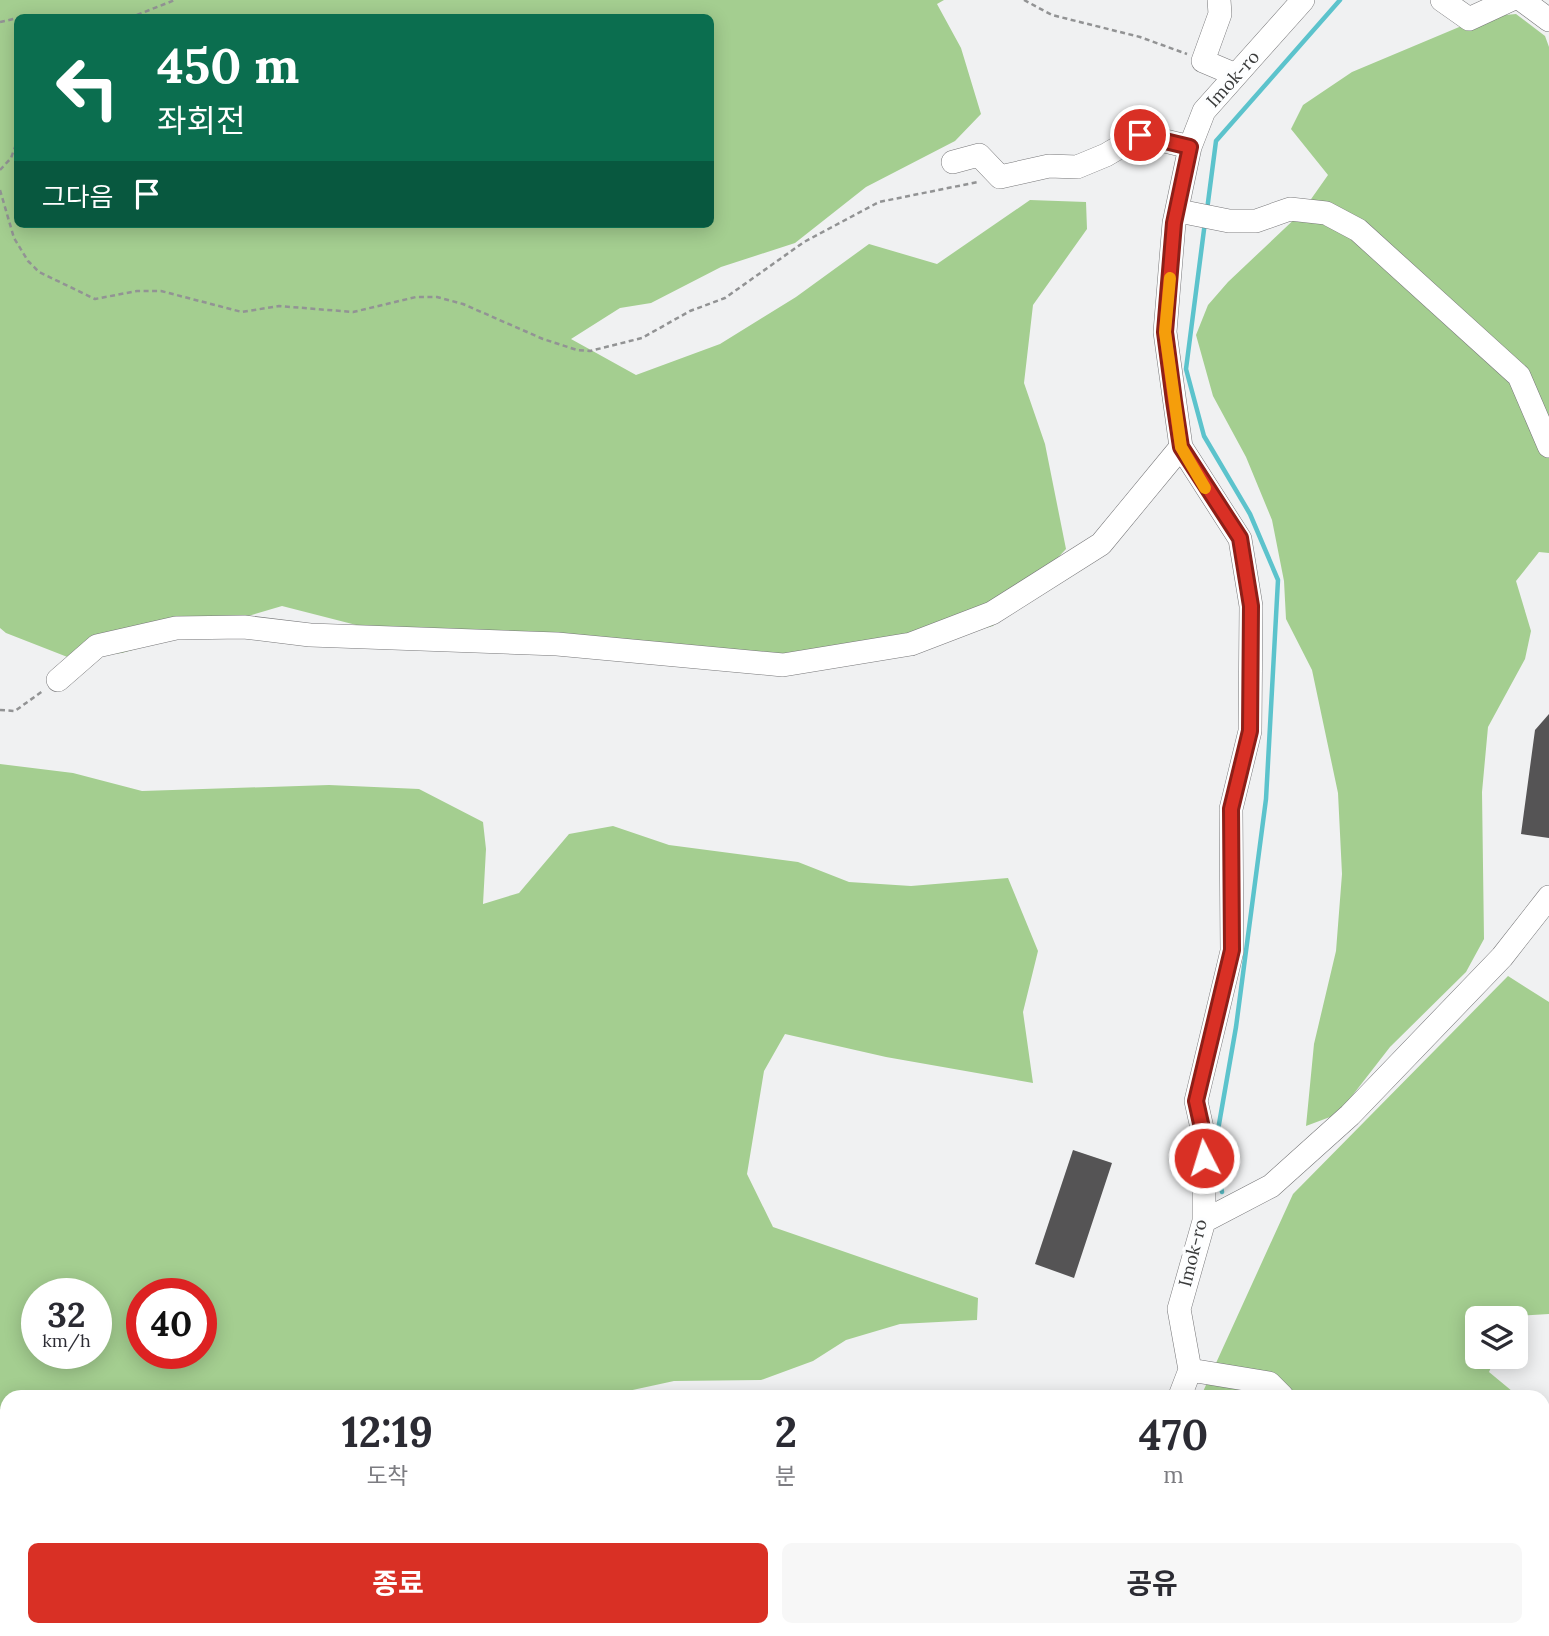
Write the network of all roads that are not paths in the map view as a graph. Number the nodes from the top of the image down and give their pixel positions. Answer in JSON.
{"nodes":[{"id":1,"x":1219,"y":0,"type":"edge"},
{"id":2,"x":1303,"y":0,"type":"edge"},
{"id":3,"x":1442,"y":0,"type":"edge"},
{"id":4,"x":1510,"y":0,"type":"edge"},
{"id":5,"x":1522,"y":0,"type":"edge"},
{"id":6,"x":1549,"y":20,"type":"edge"},
{"id":7,"x":1236,"y":75,"type":"junction"},
{"id":8,"x":1190,"y":147,"type":"junction"},
{"id":9,"x":953,"y":162,"type":"dead end"},
{"id":10,"x":1179,"y":211,"type":"junction"},
{"id":11,"x":1549,"y":446,"type":"edge"},
{"id":12,"x":1181,"y":447,"type":"junction"},
{"id":13,"x":58,"y":680,"type":"road end"},
{"id":14,"x":1549,"y":897,"type":"edge"},
{"id":15,"x":1204,"y":1221,"type":"junction"},
{"id":16,"x":1190,"y":1370,"type":"junction"},
{"id":17,"x":1182,"y":1390,"type":"edge"},
{"id":18,"x":1276,"y":1390,"type":"edge"}],
"edges":[{"from":1,"to":7,"type":"street"},
{"from":2,"to":7,"type":"street","name":"Imok-ro"},
{"from":3,"to":4,"type":"street"},
{"from":5,"to":6,"type":"street"},
{"from":7,"to":8,"type":"street","name":"Imok-ro"},
{"from":8,"to":9,"type":"street"},
{"from":8,"to":10,"type":"street","name":"Imok-ro"},
{"from":10,"to":11,"type":"street"},
{"from":10,"to":12,"type":"street","name":"Imok-ro"},
{"from":12,"to":13,"type":"street"},
{"from":12,"to":15,"type":"street","name":"Imok-ro"},
{"from":14,"to":15,"type":"street"},
{"from":15,"to":16,"type":"street","name":"Imok-ro"},
{"from":16,"to":17,"type":"street"},
{"from":16,"to":18,"type":"street"}]}
